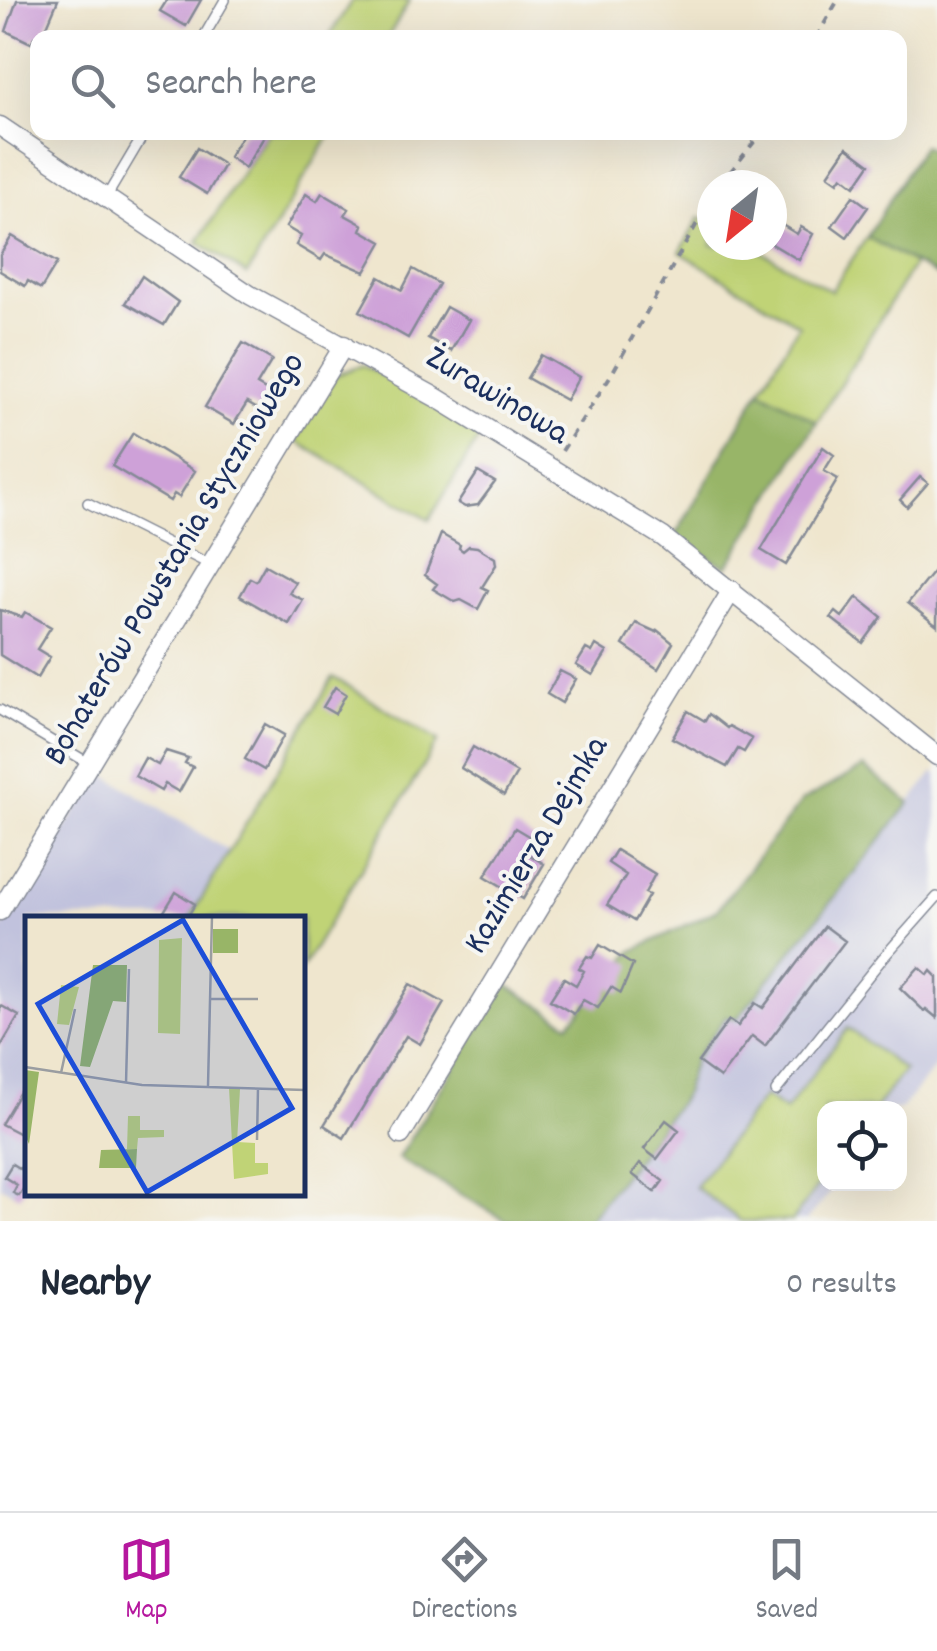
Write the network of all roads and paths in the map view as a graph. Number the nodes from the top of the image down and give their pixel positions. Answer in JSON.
{"nodes":[{"id":1,"x":226,"y":0,"type":"edge"},
{"id":2,"x":838,"y":0,"type":"edge"},
{"id":3,"x":208,"y":30,"type":"edge"},
{"id":4,"x":821,"y":30,"type":"edge"},
{"id":5,"x":0,"y":126,"type":"edge"},
{"id":6,"x":140,"y":140,"type":"edge"},
{"id":7,"x":756,"y":140,"type":"edge"},
{"id":8,"x":732,"y":170,"type":"edge"},
{"id":9,"x":107,"y":196,"type":"junction"},
{"id":10,"x":697,"y":223,"type":"edge"},
{"id":11,"x":344,"y":345,"type":"junction"},
{"id":12,"x":551,"y":468,"type":"junction"},
{"id":13,"x":88,"y":503,"type":"dead end"},
{"id":14,"x":209,"y":564,"type":"junction"},
{"id":15,"x":732,"y":590,"type":"junction"},
{"id":16,"x":0,"y":710,"type":"edge"},
{"id":17,"x":937,"y":756,"type":"edge"},
{"id":18,"x":90,"y":764,"type":"junction"},
{"id":19,"x":937,"y":897,"type":"edge"},
{"id":20,"x":0,"y":910,"type":"edge"},
{"id":21,"x":776,"y":1091,"type":"dead end"},
{"id":22,"x":401,"y":1135,"type":"dead end"}],
"edges":[{"from":1,"to":3,"type":"lane"},
{"from":2,"to":4,"type":"path"},
{"from":5,"to":9,"type":"street","name":"Żurawinowa"},
{"from":6,"to":9,"type":"lane"},
{"from":7,"to":8,"type":"path"},
{"from":9,"to":11,"type":"street","name":"Żurawinowa"},
{"from":10,"to":12,"type":"path"},
{"from":11,"to":12,"type":"street","name":"Żurawinowa"},
{"from":11,"to":14,"type":"street","name":"Bohaterów Powstania Styczniowego"},
{"from":12,"to":15,"type":"street","name":"Żurawinowa"},
{"from":13,"to":14,"type":"lane"},
{"from":14,"to":18,"type":"street","name":"Bohaterów Powstania Styczniowego"},
{"from":15,"to":17,"type":"street","name":"Żurawinowa"},
{"from":15,"to":22,"type":"street","name":"Kazimierza Dejmka"},
{"from":16,"to":18,"type":"lane"},
{"from":18,"to":20,"type":"street","name":"Bohaterów Powstania Styczniowego"},
{"from":19,"to":21,"type":"lane"}]}
